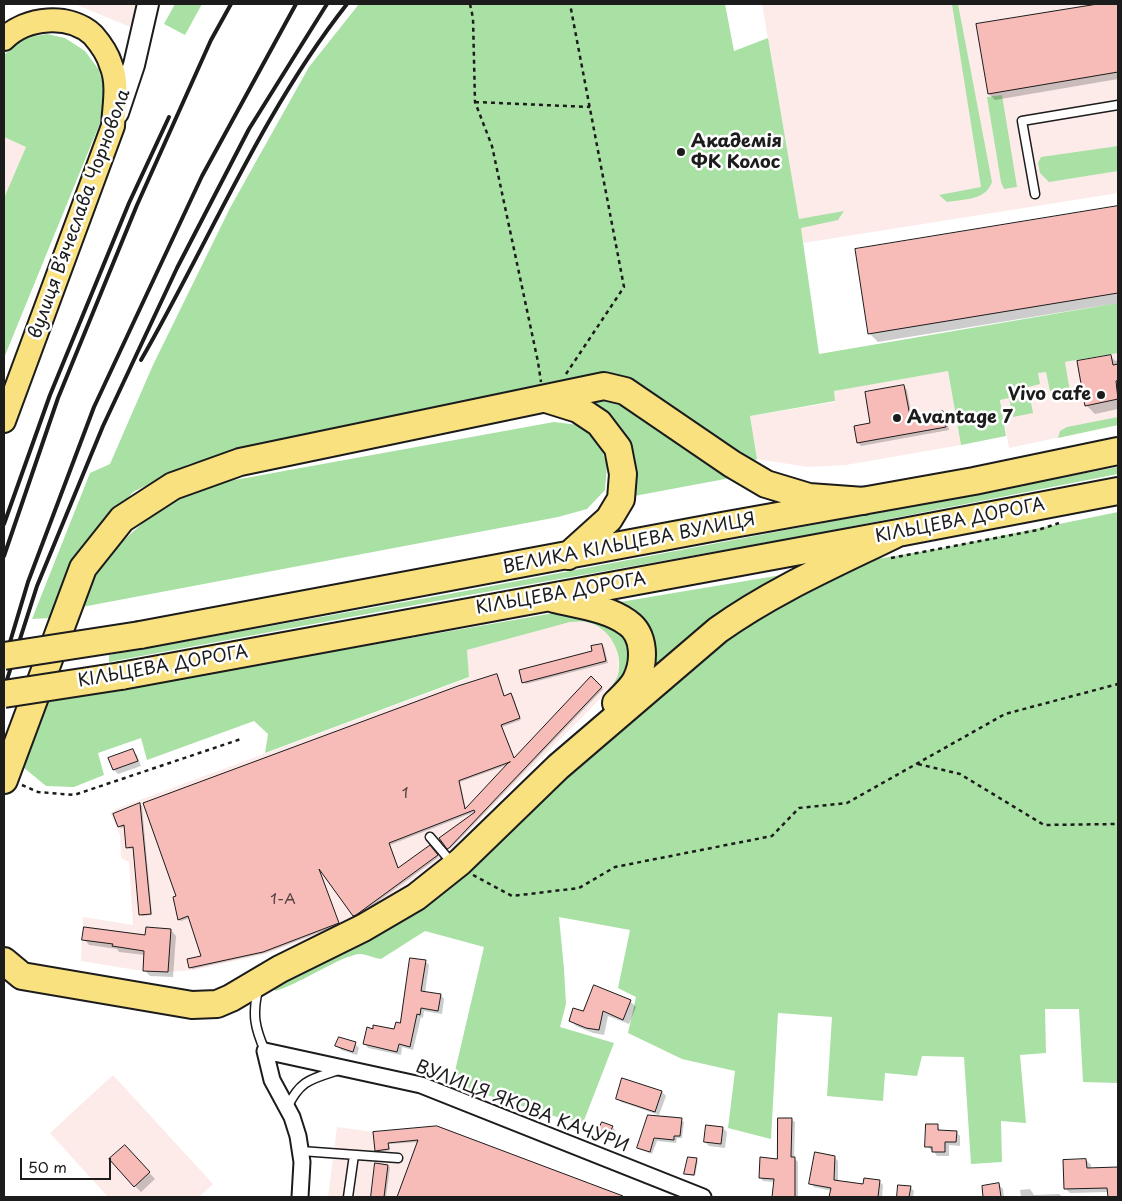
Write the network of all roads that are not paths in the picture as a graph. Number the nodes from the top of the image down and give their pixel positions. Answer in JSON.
{"nodes":[{"id":1,"x":148,"y":4,"type":"edge"},
{"id":2,"x":4,"y":39,"type":"edge"},
{"id":3,"x":1118,"y":105,"type":"edge"},
{"id":4,"x":113,"y":126,"type":"junction"},
{"id":5,"x":1035,"y":194,"type":"dead end"},
{"id":6,"x":547,"y":397,"type":"junction"},
{"id":7,"x":4,"y":421,"type":"edge"},
{"id":8,"x":1118,"y":452,"type":"edge"},
{"id":9,"x":1118,"y":491,"type":"edge"},
{"id":10,"x":864,"y":502,"type":"junction"},
{"id":11,"x":898,"y":533,"type":"junction"},
{"id":12,"x":568,"y":556,"type":"junction"},
{"id":13,"x":546,"y":597,"type":"junction"},
{"id":14,"x":140,"y":635,"type":"joint"},
{"id":15,"x":4,"y":656,"type":"edge"},
{"id":16,"x":4,"y":694,"type":"edge"},
{"id":17,"x":558,"y":766,"type":"junction"},
{"id":18,"x":4,"y":778,"type":"edge"},
{"id":19,"x":430,"y":838,"type":"dead end"},
{"id":20,"x":457,"y":864,"type":"junction"},
{"id":21,"x":4,"y":961,"type":"edge"},
{"id":22,"x":260,"y":980,"type":"junction"},
{"id":23,"x":265,"y":1051,"type":"junction"},
{"id":24,"x":344,"y":1068,"type":"junction"},
{"id":25,"x":287,"y":1108,"type":"junction"},
{"id":26,"x":301,"y":1151,"type":"junction"},
{"id":27,"x":354,"y":1155,"type":"junction"},
{"id":28,"x":398,"y":1158,"type":"dead end"},
{"id":29,"x":300,"y":1197,"type":"edge"},
{"id":30,"x":348,"y":1197,"type":"edge"},
{"id":31,"x":703,"y":1197,"type":"edge"}],
"edges":[{"from":1,"to":4,"type":"main road","name":"вулиця Вʼячеслава Чорновола"},
{"from":2,"to":4,"type":"main road"},
{"from":3,"to":5,"type":"lane"},
{"from":4,"to":7,"type":"main road","name":"вулиця Вʼячеслава Чорновола"},
{"from":6,"to":10,"type":"highway"},
{"from":6,"to":12,"type":"highway"},
{"from":6,"to":18,"type":"highway"},
{"from":8,"to":10,"type":"highway","name":"ВЕЛИКА КІЛЬЦЕВА ВУЛИЦЯ"},
{"from":9,"to":11,"type":"highway","name":"КІЛЬЦЕВА ДОРОГА"},
{"from":10,"to":12,"type":"highway","name":"ВЕЛИКА КІЛЬЦЕВА ВУЛИЦЯ"},
{"from":11,"to":13,"type":"highway","name":"КІЛЬЦЕВА ДОРОГА"},
{"from":11,"to":17,"type":"highway"},
{"from":12,"to":14,"type":"highway","name":"ВЕЛИКА КІЛЬЦЕВА ВУЛИЦЯ"},
{"from":13,"to":16,"type":"highway","name":"КІЛЬЦЕВА ДОРОГА","bridge":true},
{"from":13,"to":17,"type":"highway"},
{"from":14,"to":15,"type":"highway","name":"КІЛЬЦЕВА ДОРОГА","bridge":true},
{"from":17,"to":20,"type":"highway"},
{"from":19,"to":20,"type":"lane"},
{"from":20,"to":22,"type":"highway"},
{"from":21,"to":22,"type":"highway"},
{"from":22,"to":23,"type":"lane"},
{"from":23,"to":24,"type":"street","name":"ВУЛИЦЯ ЯКОВА КАЧУРИ"},
{"from":23,"to":25,"type":"street"},
{"from":24,"to":25,"type":"lane"},
{"from":24,"to":31,"type":"street","name":"ВУЛИЦЯ ЯКОВА КАЧУРИ"},
{"from":25,"to":26,"type":"street"},
{"from":26,"to":27,"type":"lane"},
{"from":26,"to":29,"type":"street"},
{"from":27,"to":28,"type":"lane"},
{"from":27,"to":30,"type":"lane"}]}
